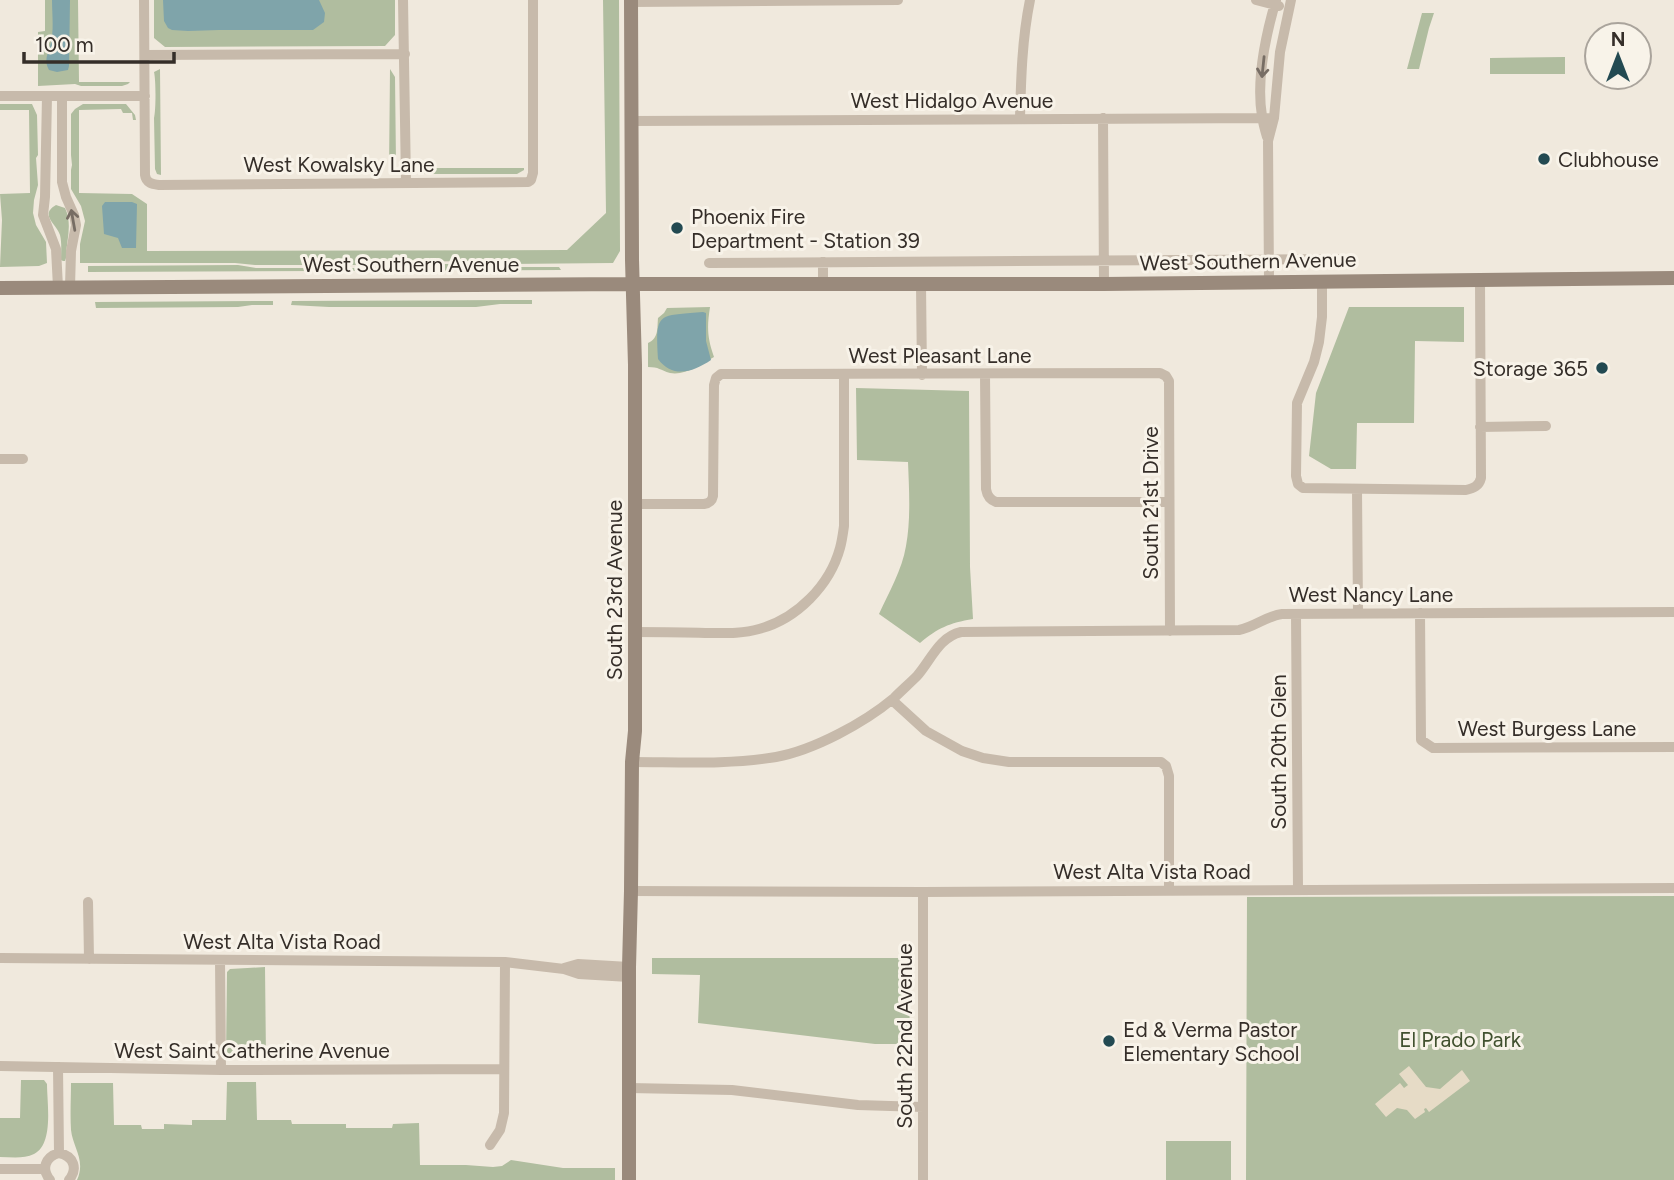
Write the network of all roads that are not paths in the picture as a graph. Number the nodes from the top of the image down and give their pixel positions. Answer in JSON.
{"nodes":[{"id":1,"x":145,"y":0,"type":"edge"},
{"id":2,"x":404,"y":0,"type":"edge"},
{"id":3,"x":533,"y":0,"type":"edge"},
{"id":4,"x":898,"y":0,"type":"edge"},
{"id":5,"x":1030,"y":0,"type":"edge"},
{"id":6,"x":1256,"y":0,"type":"edge"},
{"id":7,"x":631,"y":1,"type":"edge"},
{"id":8,"x":1275,"y":2,"type":"edge"},
{"id":9,"x":1290,"y":4,"type":"edge"},
{"id":10,"x":405,"y":54,"type":"junction"},
{"id":11,"x":145,"y":55,"type":"junction"},
{"id":12,"x":0,"y":96,"type":"edge"},
{"id":13,"x":47,"y":96,"type":"junction"},
{"id":14,"x":62,"y":96,"type":"junction"},
{"id":15,"x":145,"y":96,"type":"junction"},
{"id":16,"x":1262,"y":117,"type":"junction"},
{"id":17,"x":1020,"y":118,"type":"junction"},
{"id":18,"x":1103,"y":118,"type":"junction"},
{"id":19,"x":1274,"y":118,"type":"junction"},
{"id":20,"x":631,"y":121,"type":"junction"},
{"id":21,"x":1268,"y":141,"type":"junction"},
{"id":22,"x":406,"y":183,"type":"junction"},
{"id":23,"x":1269,"y":259,"type":"junction"},
{"id":24,"x":1341,"y":259,"type":"dead end"},
{"id":25,"x":1104,"y":260,"type":"junction"},
{"id":26,"x":709,"y":262,"type":"dead end"},
{"id":27,"x":823,"y":262,"type":"junction"},
{"id":28,"x":1674,"y":278,"type":"edge"},
{"id":29,"x":1480,"y":280,"type":"junction"},
{"id":30,"x":1269,"y":281,"type":"junction"},
{"id":31,"x":1322,"y":281,"type":"junction"},
{"id":32,"x":633,"y":284,"type":"junction"},
{"id":33,"x":823,"y":284,"type":"junction"},
{"id":34,"x":921,"y":284,"type":"junction"},
{"id":35,"x":1104,"y":284,"type":"junction"},
{"id":36,"x":64,"y":287,"type":"junction"},
{"id":37,"x":0,"y":288,"type":"edge"},
{"id":38,"x":922,"y":374,"type":"junction"},
{"id":39,"x":985,"y":374,"type":"junction"},
{"id":40,"x":844,"y":375,"type":"junction"},
{"id":41,"x":1166,"y":376,"type":"joint"},
{"id":42,"x":1546,"y":426,"type":"dead end"},
{"id":43,"x":1480,"y":427,"type":"junction"},
{"id":44,"x":0,"y":459,"type":"edge"},
{"id":45,"x":23,"y":459,"type":"dead end"},
{"id":46,"x":1357,"y":489,"type":"junction"},
{"id":47,"x":1169,"y":502,"type":"junction"},
{"id":48,"x":635,"y":504,"type":"junction"},
{"id":49,"x":1674,"y":612,"type":"edge"},
{"id":50,"x":1358,"y":613,"type":"junction"},
{"id":51,"x":1420,"y":613,"type":"junction"},
{"id":52,"x":1296,"y":614,"type":"junction"},
{"id":53,"x":1170,"y":631,"type":"junction"},
{"id":54,"x":635,"y":632,"type":"junction"},
{"id":55,"x":891,"y":700,"type":"junction"},
{"id":56,"x":1674,"y":747,"type":"edge"},
{"id":57,"x":632,"y":762,"type":"junction"},
{"id":58,"x":1674,"y":888,"type":"edge"},
{"id":59,"x":1298,"y":889,"type":"junction"},
{"id":60,"x":1169,"y":890,"type":"junction"},
{"id":61,"x":631,"y":891,"type":"junction"},
{"id":62,"x":923,"y":892,"type":"junction"},
{"id":63,"x":88,"y":902,"type":"dead end"},
{"id":64,"x":0,"y":958,"type":"edge"},
{"id":65,"x":89,"y":960,"type":"junction"},
{"id":66,"x":220,"y":960,"type":"junction"},
{"id":67,"x":505,"y":962,"type":"junction"},
{"id":68,"x":629,"y":972,"type":"junction"},
{"id":69,"x":0,"y":1066,"type":"edge"},
{"id":70,"x":58,"y":1068,"type":"junction"},
{"id":71,"x":504,"y":1069,"type":"junction"},
{"id":72,"x":221,"y":1070,"type":"junction"},
{"id":73,"x":629,"y":1088,"type":"junction"},
{"id":74,"x":923,"y":1107,"type":"junction"},
{"id":75,"x":490,"y":1145,"type":"dead end"},
{"id":76,"x":59,"y":1153,"type":"junction"},
{"id":77,"x":0,"y":1169,"type":"edge"},
{"id":78,"x":44,"y":1169,"type":"junction"},
{"id":79,"x":50,"y":1180,"type":"edge"},
{"id":80,"x":69,"y":1180,"type":"edge"},
{"id":81,"x":629,"y":1180,"type":"edge"},
{"id":82,"x":923,"y":1180,"type":"edge"}],
"edges":[{"from":1,"to":11,"type":"street"},
{"from":2,"to":10,"type":"street"},
{"from":3,"to":22,"type":"street","name":"West Kowalsky Lane"},
{"from":4,"to":7,"type":"street"},
{"from":5,"to":17,"type":"street"},
{"from":6,"to":8,"type":"street"},
{"from":7,"to":20,"type":"main road","name":"South 23rd Avenue"},
{"from":8,"to":9,"type":"street"},
{"from":8,"to":16,"type":"street","one_way":true},
{"from":9,"to":19,"type":"street"},
{"from":10,"to":11,"type":"street"},
{"from":10,"to":22,"type":"street"},
{"from":11,"to":15,"type":"street"},
{"from":12,"to":13,"type":"street"},
{"from":13,"to":14,"type":"street"},
{"from":13,"to":36,"type":"street"},
{"from":14,"to":15,"type":"street"},
{"from":36,"to":14,"type":"street","one_way":true},
{"from":15,"to":22,"type":"street","name":"West Kowalsky Lane"},
{"from":16,"to":18,"type":"street","name":"West Hidalgo Avenue"},
{"from":16,"to":19,"type":"street","name":"West Hidalgo Avenue"},
{"from":16,"to":21,"type":"street"},
{"from":17,"to":18,"type":"street","name":"West Hidalgo Avenue"},
{"from":17,"to":20,"type":"street","name":"West Hidalgo Avenue"},
{"from":18,"to":25,"type":"street"},
{"from":19,"to":21,"type":"street"},
{"from":20,"to":32,"type":"main road","name":"South 23rd Avenue"},
{"from":21,"to":23,"type":"street"},
{"from":23,"to":24,"type":"street","name":"West Southern Avenue"},
{"from":23,"to":25,"type":"street","name":"West Southern Avenue"},
{"from":23,"to":30,"type":"street"},
{"from":25,"to":27,"type":"street","name":"West Southern Avenue"},
{"from":25,"to":35,"type":"street"},
{"from":26,"to":27,"type":"street","name":"West Southern Avenue"},
{"from":27,"to":33,"type":"street"},
{"from":28,"to":29,"type":"main road","name":"West Southern Avenue"},
{"from":29,"to":31,"type":"main road","name":"West Southern Avenue"},
{"from":29,"to":43,"type":"street"},
{"from":30,"to":31,"type":"main road","name":"West Southern Avenue"},
{"from":30,"to":35,"type":"main road","name":"West Southern Avenue"},
{"from":31,"to":46,"type":"street"},
{"from":32,"to":33,"type":"main road","name":"West Southern Avenue"},
{"from":32,"to":36,"type":"main road","name":"West Southern Avenue"},
{"from":32,"to":48,"type":"main road","name":"South 23rd Avenue"},
{"from":33,"to":34,"type":"main road","name":"West Southern Avenue"},
{"from":34,"to":35,"type":"main road","name":"West Southern Avenue"},
{"from":34,"to":38,"type":"street"},
{"from":36,"to":37,"type":"main road","name":"West Southern Avenue"},
{"from":38,"to":39,"type":"street","name":"West Pleasant Lane"},
{"from":38,"to":40,"type":"street","name":"West Pleasant Lane"},
{"from":39,"to":41,"type":"street","name":"West Pleasant Lane"},
{"from":39,"to":47,"type":"street"},
{"from":40,"to":48,"type":"street","name":"West Pleasant Lane"},
{"from":40,"to":54,"type":"street"},
{"from":41,"to":47,"type":"street","name":"South 21st Drive"},
{"from":42,"to":43,"type":"street"},
{"from":43,"to":46,"type":"street"},
{"from":44,"to":45,"type":"street"},
{"from":46,"to":50,"type":"street"},
{"from":47,"to":53,"type":"street","name":"South 21st Drive"},
{"from":48,"to":54,"type":"main road","name":"South 23rd Avenue"},
{"from":49,"to":51,"type":"street","name":"West Nancy Lane"},
{"from":50,"to":51,"type":"street","name":"West Nancy Lane"},
{"from":50,"to":52,"type":"street","name":"West Nancy Lane"},
{"from":51,"to":56,"type":"street","name":"West Burgess Lane"},
{"from":52,"to":53,"type":"street","name":"West Nancy Lane"},
{"from":52,"to":59,"type":"street","name":"South 20th Glen"},
{"from":53,"to":55,"type":"street","name":"West Nancy Lane"},
{"from":54,"to":57,"type":"main road","name":"South 23rd Avenue"},
{"from":55,"to":57,"type":"street"},
{"from":55,"to":60,"type":"street"},
{"from":57,"to":61,"type":"main road","name":"South 23rd Avenue"},
{"from":58,"to":59,"type":"street","name":"West Alta Vista Road"},
{"from":59,"to":60,"type":"street","name":"West Alta Vista Road"},
{"from":60,"to":62,"type":"street","name":"West Alta Vista Road"},
{"from":61,"to":62,"type":"street","name":"West Alta Vista Road"},
{"from":61,"to":68,"type":"main road","name":"South 23rd Avenue"},
{"from":62,"to":74,"type":"street","name":"South 22nd Avenue"},
{"from":63,"to":65,"type":"street"},
{"from":64,"to":65,"type":"street","name":"West Alta Vista Road"},
{"from":65,"to":66,"type":"street","name":"West Alta Vista Road"},
{"from":66,"to":67,"type":"street","name":"West Alta Vista Road"},
{"from":66,"to":72,"type":"street"},
{"from":67,"to":68,"type":"street","name":"West Alta Vista Road"},
{"from":67,"to":71,"type":"street"},
{"from":68,"to":73,"type":"main road","name":"South 23rd Avenue"},
{"from":69,"to":70,"type":"street","name":"West Saint Catherine Avenue"},
{"from":70,"to":72,"type":"street","name":"West Saint Catherine Avenue"},
{"from":70,"to":76,"type":"street"},
{"from":71,"to":72,"type":"street","name":"West Saint Catherine Avenue"},
{"from":71,"to":75,"type":"street"},
{"from":73,"to":74,"type":"street"},
{"from":73,"to":81,"type":"main road","name":"South 23rd Avenue"},
{"from":74,"to":82,"type":"street","name":"South 22nd Avenue"},
{"from":76,"to":78,"type":"street"},
{"from":76,"to":80,"type":"street"},
{"from":77,"to":78,"type":"street"},
{"from":78,"to":79,"type":"street"}]}
